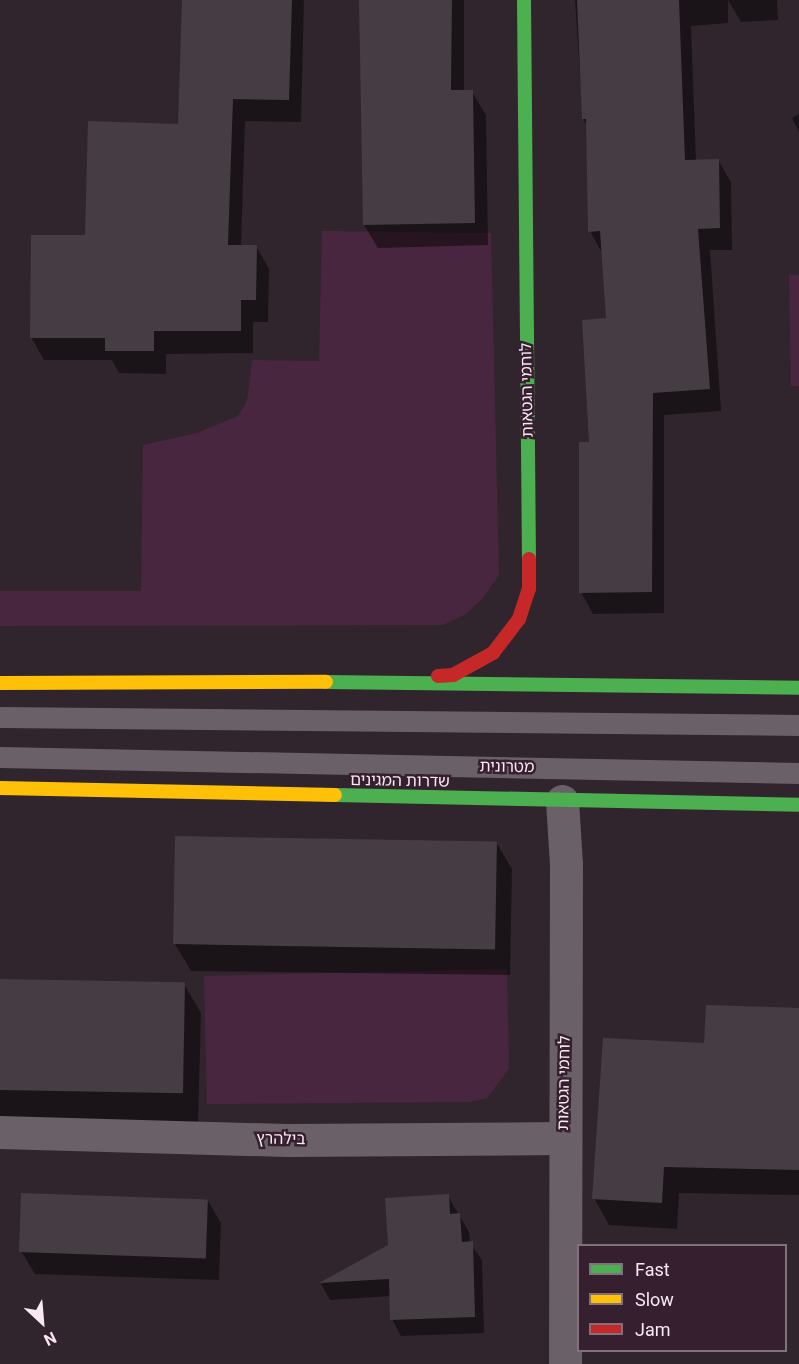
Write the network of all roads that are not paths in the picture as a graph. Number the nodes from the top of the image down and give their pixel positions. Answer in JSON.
{"nodes":[{"id":1,"x":524,"y":0,"type":"edge"},
{"id":2,"x":382,"y":682,"type":"junction"},
{"id":3,"x":0,"y":683,"type":"edge"},
{"id":4,"x":799,"y":688,"type":"edge"},
{"id":5,"x":0,"y":717,"type":"edge"},
{"id":6,"x":799,"y":725,"type":"edge"},
{"id":7,"x":0,"y":757,"type":"edge"},
{"id":8,"x":799,"y":772,"type":"edge"},
{"id":9,"x":0,"y":788,"type":"edge"},
{"id":10,"x":562,"y":801,"type":"junction"},
{"id":11,"x":799,"y":805,"type":"edge"},
{"id":12,"x":0,"y":1132,"type":"edge"},
{"id":13,"x":563,"y":1138,"type":"junction"},
{"id":14,"x":565,"y":1364,"type":"edge"}],
"edges":[{"from":1,"to":2,"type":"street","name":"לוחמי הגטאות"},
{"from":2,"to":3,"type":"street"},
{"from":2,"to":4,"type":"street"},
{"from":5,"to":6,"type":"lane"},
{"from":7,"to":8,"type":"lane","name":"מטרונית"},
{"from":9,"to":10,"type":"street","name":"שדרות המגינים"},
{"from":10,"to":11,"type":"street","name":"שדרות המגינים"},
{"from":10,"to":13,"type":"street","name":"לוחמי הגטאות"},
{"from":12,"to":13,"type":"street","name":"בילהרץ"},
{"from":13,"to":14,"type":"street","name":"לוחמי הגטאות"}]}
